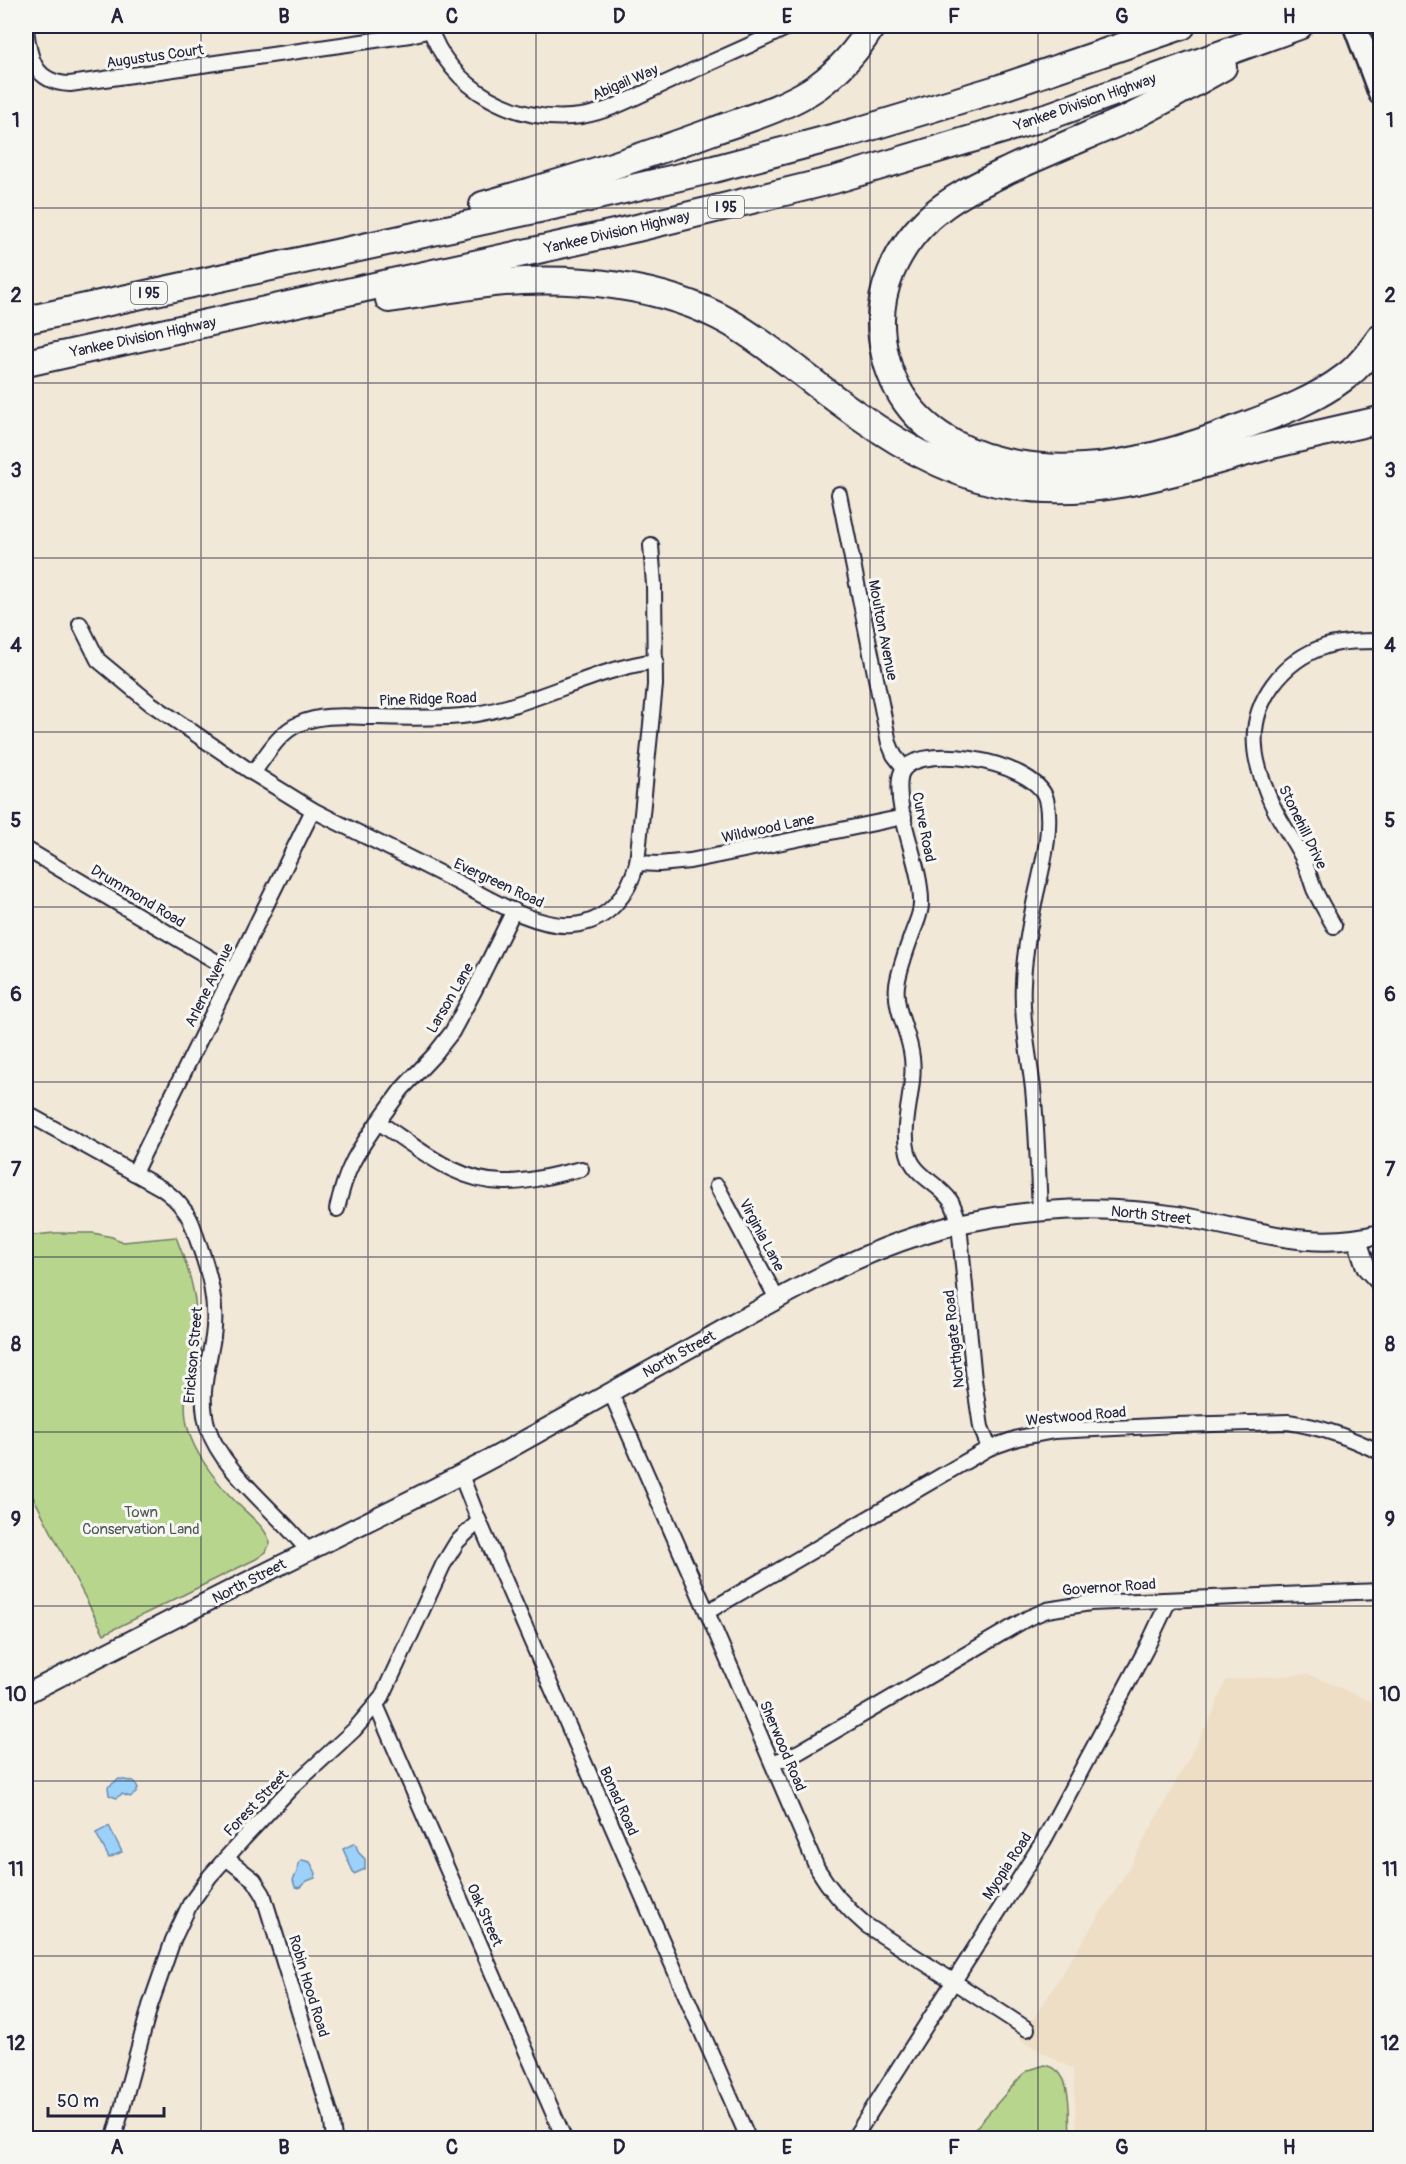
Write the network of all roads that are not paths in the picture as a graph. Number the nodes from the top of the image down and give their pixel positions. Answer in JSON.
{"nodes":[{"id":1,"x":790,"y":26,"type":"edge"},
{"id":2,"x":872,"y":26,"type":"edge"},
{"id":3,"x":1182,"y":26,"type":"edge"},
{"id":4,"x":1300,"y":26,"type":"edge"},
{"id":5,"x":1355,"y":26,"type":"edge"},
{"id":6,"x":26,"y":28,"type":"edge"},
{"id":7,"x":430,"y":28,"type":"edge"},
{"id":8,"x":1380,"y":93,"type":"edge"},
{"id":9,"x":273,"y":267,"type":"junction"},
{"id":10,"x":26,"y":321,"type":"edge"},
{"id":11,"x":139,"y":338,"type":"junction"},
{"id":12,"x":1380,"y":338,"type":"edge"},
{"id":13,"x":26,"y":363,"type":"edge"},
{"id":14,"x":1380,"y":420,"type":"edge"},
{"id":15,"x":839,"y":494,"type":"dead end"},
{"id":16,"x":651,"y":545,"type":"dead end"},
{"id":17,"x":80,"y":624,"type":"dead end"},
{"id":18,"x":1380,"y":641,"type":"edge"},
{"id":19,"x":656,"y":661,"type":"junction"},
{"id":20,"x":904,"y":768,"type":"junction"},
{"id":21,"x":253,"y":773,"type":"junction"},
{"id":22,"x":313,"y":810,"type":"junction"},
{"id":23,"x":904,"y":817,"type":"junction"},
{"id":24,"x":26,"y":849,"type":"edge"},
{"id":25,"x":637,"y":863,"type":"junction"},
{"id":26,"x":514,"y":910,"type":"junction"},
{"id":27,"x":1334,"y":926,"type":"dead end"},
{"id":28,"x":234,"y":972,"type":"junction"},
{"id":29,"x":26,"y":1113,"type":"edge"},
{"id":30,"x":378,"y":1122,"type":"junction"},
{"id":31,"x":581,"y":1169,"type":"dead end"},
{"id":32,"x":134,"y":1173,"type":"junction"},
{"id":33,"x":717,"y":1186,"type":"dead end"},
{"id":34,"x":337,"y":1209,"type":"dead end"},
{"id":35,"x":1040,"y":1211,"type":"junction"},
{"id":36,"x":959,"y":1224,"type":"junction"},
{"id":37,"x":1380,"y":1234,"type":"edge"},
{"id":38,"x":1357,"y":1240,"type":"junction"},
{"id":39,"x":1380,"y":1282,"type":"edge"},
{"id":40,"x":777,"y":1299,"type":"junction"},
{"id":41,"x":611,"y":1393,"type":"junction"},
{"id":42,"x":990,"y":1448,"type":"junction"},
{"id":43,"x":1380,"y":1452,"type":"edge"},
{"id":44,"x":461,"y":1475,"type":"junction"},
{"id":45,"x":479,"y":1521,"type":"junction"},
{"id":46,"x":308,"y":1551,"type":"junction"},
{"id":47,"x":1380,"y":1591,"type":"edge"},
{"id":48,"x":1169,"y":1600,"type":"junction"},
{"id":49,"x":707,"y":1612,"type":"junction"},
{"id":50,"x":26,"y":1694,"type":"edge"},
{"id":51,"x":376,"y":1705,"type":"junction"},
{"id":52,"x":773,"y":1763,"type":"junction"},
{"id":53,"x":226,"y":1858,"type":"junction"},
{"id":54,"x":953,"y":1982,"type":"junction"},
{"id":55,"x":1027,"y":2029,"type":"dead end"},
{"id":56,"x":114,"y":2139,"type":"edge"},
{"id":57,"x":334,"y":2139,"type":"edge"},
{"id":58,"x":564,"y":2139,"type":"edge"},
{"id":59,"x":748,"y":2139,"type":"edge"},
{"id":60,"x":854,"y":2139,"type":"edge"}],
"edges":[{"from":1,"to":7,"type":"street","name":"Abigail Way"},
{"from":2,"to":9,"type":"highway"},
{"from":3,"to":9,"type":"highway","number":"I 95"},
{"from":4,"to":11,"type":"highway","name":"Yankee Division Highway","number":"I 95"},
{"from":4,"to":12,"type":"highway"},
{"from":5,"to":8,"type":"main road"},
{"from":6,"to":7,"type":"street","name":"Augustus Court"},
{"from":9,"to":10,"type":"highway","number":"I 95"},
{"from":11,"to":13,"type":"highway","name":"Yankee Division Highway","number":"I 95"},
{"from":11,"to":14,"type":"highway"},
{"from":15,"to":20,"type":"street","name":"Moulton Avenue"},
{"from":16,"to":19,"type":"street","name":"Evergreen Road"},
{"from":17,"to":21,"type":"street","name":"Evergreen Road"},
{"from":18,"to":27,"type":"street","name":"Stonehill Drive"},
{"from":19,"to":21,"type":"street","name":"Pine Ridge Road"},
{"from":19,"to":25,"type":"street","name":"Evergreen Road"},
{"from":20,"to":23,"type":"street","name":"Curve Road"},
{"from":20,"to":35,"type":"street"},
{"from":21,"to":22,"type":"street","name":"Evergreen Road"},
{"from":22,"to":26,"type":"street","name":"Evergreen Road"},
{"from":22,"to":28,"type":"street","name":"Arlene Avenue"},
{"from":23,"to":25,"type":"street","name":"Wildwood Lane"},
{"from":23,"to":36,"type":"street","name":"Curve Road"},
{"from":24,"to":28,"type":"street","name":"Drummond Road"},
{"from":25,"to":26,"type":"street","name":"Evergreen Road"},
{"from":26,"to":30,"type":"street","name":"Larson Lane"},
{"from":28,"to":32,"type":"street","name":"Arlene Avenue"},
{"from":29,"to":32,"type":"street","name":"Erickson Street"},
{"from":30,"to":31,"type":"street"},
{"from":30,"to":34,"type":"street","name":"Larson Lane"},
{"from":32,"to":46,"type":"street","name":"Erickson Street"},
{"from":33,"to":40,"type":"street","name":"Virginia Lane"},
{"from":35,"to":36,"type":"street","name":"North Street"},
{"from":35,"to":38,"type":"street","name":"North Street"},
{"from":36,"to":40,"type":"street","name":"North Street"},
{"from":36,"to":42,"type":"street","name":"Northgate Road"},
{"from":37,"to":38,"type":"street","name":"North Street"},
{"from":38,"to":39,"type":"street"},
{"from":40,"to":41,"type":"street","name":"North Street"},
{"from":41,"to":44,"type":"street","name":"North Street"},
{"from":41,"to":49,"type":"street","name":"Sherwood Road"},
{"from":42,"to":43,"type":"street","name":"Westwood Road"},
{"from":42,"to":49,"type":"street","name":"Westwood Road"},
{"from":44,"to":45,"type":"street","name":"Bonad Road"},
{"from":44,"to":46,"type":"street","name":"North Street"},
{"from":45,"to":51,"type":"street","name":"Forest Street"},
{"from":45,"to":59,"type":"street","name":"Bonad Road"},
{"from":46,"to":50,"type":"street","name":"North Street"},
{"from":47,"to":48,"type":"street","name":"Governor Road"},
{"from":48,"to":52,"type":"street","name":"Governor Road"},
{"from":48,"to":54,"type":"street","name":"Myopia Road"},
{"from":49,"to":52,"type":"street","name":"Sherwood Road"},
{"from":51,"to":53,"type":"street","name":"Forest Street"},
{"from":51,"to":58,"type":"street","name":"Oak Street"},
{"from":52,"to":54,"type":"street","name":"Sherwood Road"},
{"from":53,"to":56,"type":"street","name":"Forest Street"},
{"from":53,"to":57,"type":"street","name":"Robin Hood Road"},
{"from":54,"to":55,"type":"street","name":"Sherwood Road"},
{"from":54,"to":60,"type":"street","name":"Myopia Road"}]}
